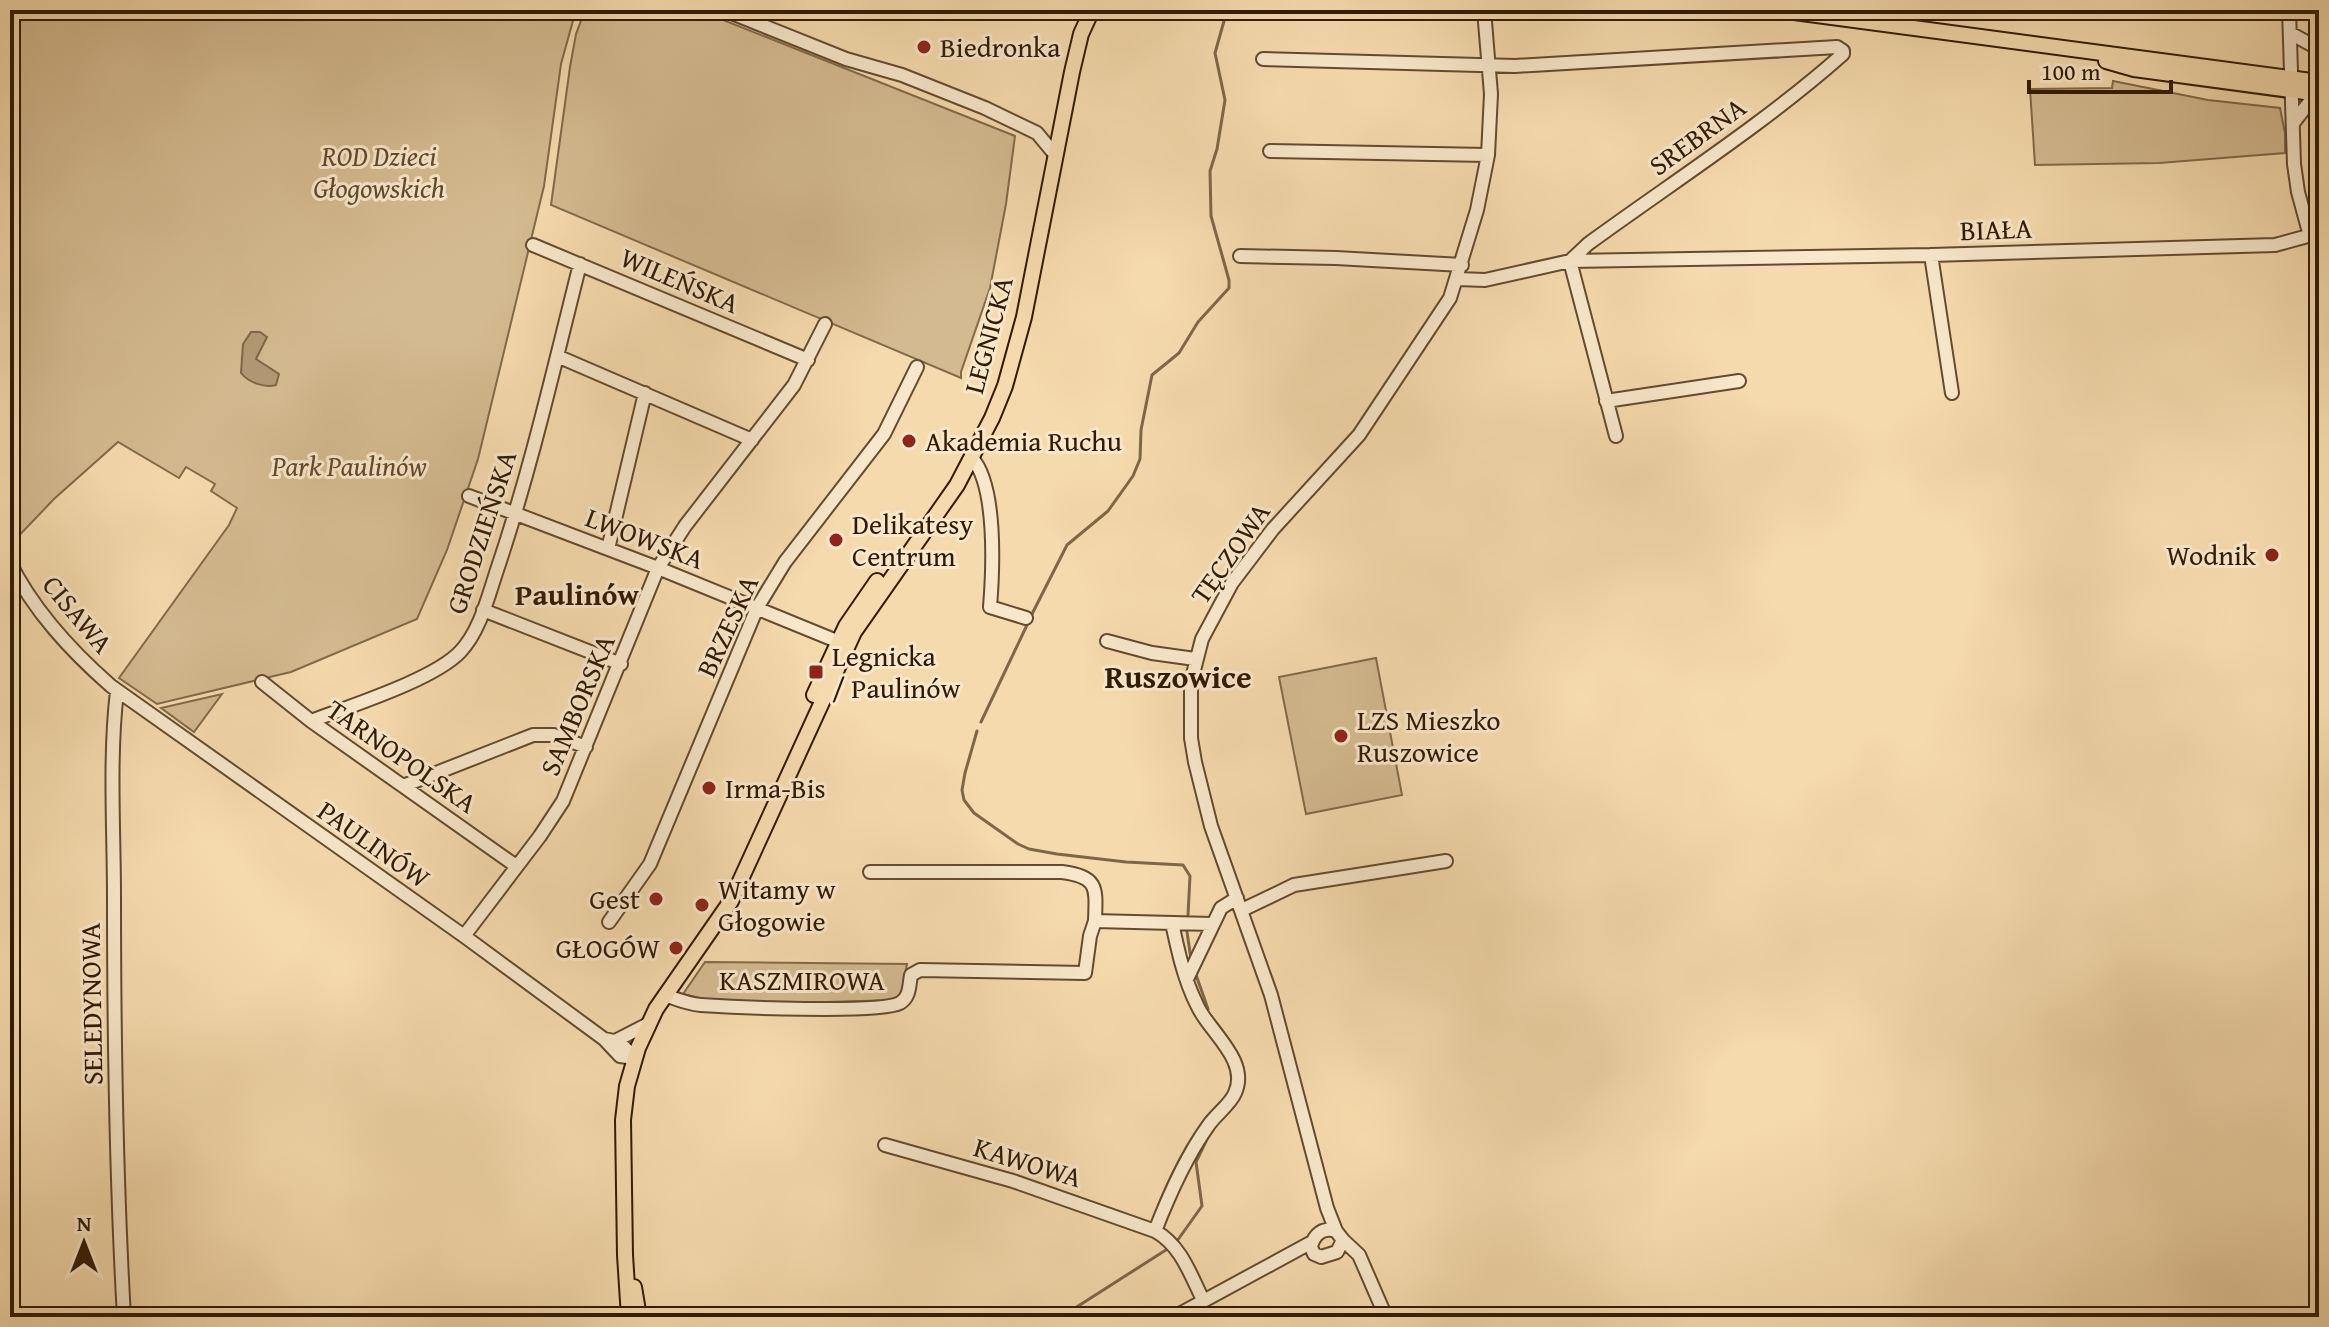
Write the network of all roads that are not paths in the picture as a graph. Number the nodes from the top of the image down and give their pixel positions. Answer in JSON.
{"nodes":[{"id":1,"x":724,"y":10,"type":"edge"},
{"id":2,"x":1081,"y":10,"type":"edge"},
{"id":3,"x":1092,"y":10,"type":"edge"},
{"id":4,"x":1484,"y":10,"type":"edge"},
{"id":5,"x":1779,"y":10,"type":"edge"},
{"id":6,"x":2289,"y":10,"type":"edge"},
{"id":7,"x":2290,"y":33,"type":"junction"},
{"id":8,"x":2319,"y":49,"type":"edge"},
{"id":9,"x":1263,"y":59,"type":"dead end"},
{"id":10,"x":1490,"y":65,"type":"junction"},
{"id":11,"x":2319,"y":82,"type":"edge"},
{"id":12,"x":2292,"y":84,"type":"junction"},
{"id":13,"x":2319,"y":97,"type":"edge"},
{"id":14,"x":1064,"y":113,"type":"junction"},
{"id":15,"x":2294,"y":122,"type":"junction"},
{"id":16,"x":1053,"y":126,"type":"junction"},
{"id":17,"x":1037,"y":133,"type":"junction"},
{"id":18,"x":1270,"y":151,"type":"dead end"},
{"id":19,"x":1488,"y":155,"type":"junction"},
{"id":20,"x":1052,"y":158,"type":"junction"},
{"id":21,"x":2314,"y":234,"type":"edge"},
{"id":22,"x":533,"y":245,"type":"dead end"},
{"id":23,"x":1931,"y":255,"type":"junction"},
{"id":24,"x":1240,"y":256,"type":"dead end"},
{"id":25,"x":1570,"y":261,"type":"junction"},
{"id":26,"x":580,"y":264,"type":"junction"},
{"id":27,"x":1462,"y":265,"type":"junction"},
{"id":28,"x":1458,"y":279,"type":"junction"},
{"id":29,"x":825,"y":324,"type":"dead end"},
{"id":30,"x":557,"y":356,"type":"junction"},
{"id":31,"x":808,"y":360,"type":"junction"},
{"id":32,"x":917,"y":367,"type":"dead end"},
{"id":33,"x":1739,"y":381,"type":"dead end"},
{"id":34,"x":645,"y":393,"type":"junction"},
{"id":35,"x":1952,"y":393,"type":"dead end"},
{"id":36,"x":1606,"y":401,"type":"junction"},
{"id":37,"x":1616,"y":436,"type":"dead end"},
{"id":38,"x":752,"y":440,"type":"junction"},
{"id":39,"x":972,"y":458,"type":"junction"},
{"id":40,"x":469,"y":496,"type":"dead end"},
{"id":41,"x":516,"y":514,"type":"junction"},
{"id":42,"x":608,"y":549,"type":"junction"},
{"id":43,"x":10,"y":563,"type":"edge"},
{"id":44,"x":658,"y":568,"type":"junction"},
{"id":45,"x":757,"y":608,"type":"junction"},
{"id":46,"x":483,"y":610,"type":"junction"},
{"id":47,"x":1026,"y":618,"type":"dead end"},
{"id":48,"x":1107,"y":641,"type":"dead end"},
{"id":49,"x":843,"y":643,"type":"junction"},
{"id":50,"x":1195,"y":659,"type":"junction"},
{"id":51,"x":621,"y":664,"type":"junction"},
{"id":52,"x":262,"y":682,"type":"dead end"},
{"id":53,"x":117,"y":691,"type":"junction"},
{"id":54,"x":311,"y":721,"type":"junction"},
{"id":55,"x":586,"y":747,"type":"junction"},
{"id":56,"x":403,"y":786,"type":"junction"},
{"id":57,"x":1446,"y":861,"type":"dead end"},
{"id":58,"x":516,"y":866,"type":"junction"},
{"id":59,"x":870,"y":872,"type":"dead end"},
{"id":60,"x":1240,"y":904,"type":"junction"},
{"id":61,"x":1095,"y":921,"type":"junction"},
{"id":62,"x":609,"y":922,"type":"dead end"},
{"id":63,"x":1172,"y":923,"type":"junction"},
{"id":64,"x":1212,"y":924,"type":"junction"},
{"id":65,"x":464,"y":936,"type":"junction"},
{"id":66,"x":1187,"y":979,"type":"junction"},
{"id":67,"x":665,"y":995,"type":"junction"},
{"id":68,"x":648,"y":1024,"type":"junction"},
{"id":69,"x":609,"y":1040,"type":"junction"},
{"id":70,"x":635,"y":1058,"type":"junction"},
{"id":71,"x":885,"y":1145,"type":"dead end"},
{"id":72,"x":1327,"y":1208,"type":"junction"},
{"id":73,"x":1155,"y":1231,"type":"junction"},
{"id":74,"x":625,"y":1235,"type":"junction"},
{"id":75,"x":1340,"y":1235,"type":"junction"},
{"id":76,"x":1315,"y":1241,"type":"junction"},
{"id":77,"x":1203,"y":1300,"type":"junction"},
{"id":78,"x":124,"y":1317,"type":"edge"},
{"id":79,"x":629,"y":1317,"type":"edge"},
{"id":80,"x":639,"y":1317,"type":"edge"},
{"id":81,"x":1174,"y":1317,"type":"edge"},
{"id":82,"x":1386,"y":1317,"type":"edge"}],
"edges":[{"from":1,"to":17,"type":"street"},
{"from":2,"to":16,"type":"main road","name":"LEGNICKA"},
{"from":3,"to":14,"type":"main road","name":"LEGNICKA"},
{"from":4,"to":10,"type":"street","name":"TĘCZOWA"},
{"from":5,"to":12,"type":"main road"},
{"from":6,"to":7,"type":"street","name":"BIAŁA"},
{"from":7,"to":8,"type":"street"},
{"from":7,"to":12,"type":"street","name":"BIAŁA"},
{"from":9,"to":10,"type":"street"},
{"from":10,"to":19,"type":"street","name":"TĘCZOWA"},
{"from":10,"to":25,"type":"street","name":"SREBRNA"},
{"from":11,"to":12,"type":"main road"},
{"from":12,"to":13,"type":"main road"},
{"from":12,"to":15,"type":"street","name":"BIAŁA"},
{"from":13,"to":15,"type":"street"},
{"from":14,"to":16,"type":"street"},
{"from":14,"to":20,"type":"main road","name":"LEGNICKA"},
{"from":15,"to":21,"type":"street","name":"BIAŁA"},
{"from":16,"to":17,"type":"street"},
{"from":16,"to":20,"type":"main road","name":"LEGNICKA"},
{"from":17,"to":20,"type":"street"},
{"from":18,"to":19,"type":"street"},
{"from":19,"to":27,"type":"street","name":"TĘCZOWA"},
{"from":20,"to":39,"type":"main road","name":"LEGNICKA"},
{"from":21,"to":23,"type":"street","name":"BIAŁA"},
{"from":22,"to":26,"type":"street","name":"WILEŃSKA"},
{"from":23,"to":25,"type":"street","name":"BIAŁA"},
{"from":23,"to":35,"type":"street"},
{"from":24,"to":27,"type":"street"},
{"from":25,"to":28,"type":"street","name":"BIAŁA"},
{"from":25,"to":36,"type":"street"},
{"from":26,"to":30,"type":"street","name":"GRODZIEŃSKA"},
{"from":26,"to":31,"type":"street","name":"WILEŃSKA"},
{"from":27,"to":28,"type":"street","name":"TĘCZOWA"},
{"from":28,"to":50,"type":"street","name":"TĘCZOWA"},
{"from":29,"to":31,"type":"street","name":"SAMBORSKA"},
{"from":30,"to":34,"type":"street"},
{"from":30,"to":41,"type":"street","name":"GRODZIEŃSKA"},
{"from":31,"to":38,"type":"street","name":"SAMBORSKA"},
{"from":32,"to":45,"type":"street","name":"BRZESKA"},
{"from":33,"to":36,"type":"street"},
{"from":34,"to":38,"type":"street"},
{"from":34,"to":42,"type":"street"},
{"from":36,"to":37,"type":"street"},
{"from":38,"to":44,"type":"street","name":"SAMBORSKA"},
{"from":39,"to":47,"type":"street"},
{"from":39,"to":49,"type":"main road","name":"LEGNICKA"},
{"from":40,"to":41,"type":"street","name":"LWOWSKA"},
{"from":41,"to":42,"type":"street","name":"LWOWSKA"},
{"from":41,"to":46,"type":"street","name":"GRODZIEŃSKA"},
{"from":42,"to":44,"type":"street","name":"LWOWSKA"},
{"from":43,"to":53,"type":"street","name":"CISAWA"},
{"from":44,"to":45,"type":"street","name":"LWOWSKA"},
{"from":44,"to":51,"type":"street","name":"SAMBORSKA"},
{"from":45,"to":49,"type":"street","name":"LWOWSKA"},
{"from":45,"to":62,"type":"street","name":"BRZESKA"},
{"from":46,"to":51,"type":"street"},
{"from":46,"to":54,"type":"street","name":"GRODZIEŃSKA"},
{"from":48,"to":50,"type":"street"},
{"from":49,"to":67,"type":"main road","name":"LEGNICKA"},
{"from":50,"to":60,"type":"street","name":"TĘCZOWA"},
{"from":51,"to":55,"type":"street","name":"SAMBORSKA"},
{"from":52,"to":54,"type":"street","name":"TARNOPOLSKA"},
{"from":53,"to":65,"type":"street","name":"PAULINÓW"},
{"from":53,"to":78,"type":"street","name":"SELEDYNOWA"},
{"from":54,"to":56,"type":"street","name":"TARNOPOLSKA"},
{"from":55,"to":56,"type":"street"},
{"from":55,"to":58,"type":"street","name":"SAMBORSKA"},
{"from":56,"to":58,"type":"street","name":"TARNOPOLSKA"},
{"from":57,"to":60,"type":"street"},
{"from":58,"to":65,"type":"street","name":"SAMBORSKA"},
{"from":59,"to":61,"type":"street"},
{"from":60,"to":64,"type":"street"},
{"from":60,"to":72,"type":"street","name":"TĘCZOWA"},
{"from":61,"to":63,"type":"street"},
{"from":61,"to":67,"type":"street","name":"KASZMIROWA"},
{"from":63,"to":64,"type":"street"},
{"from":63,"to":66,"type":"street"},
{"from":64,"to":66,"type":"street"},
{"from":65,"to":69,"type":"street","name":"PAULINÓW"},
{"from":66,"to":73,"type":"street"},
{"from":67,"to":68,"type":"main road","name":"LEGNICKA"},
{"from":68,"to":69,"type":"street"},
{"from":68,"to":70,"type":"main road","name":"LEGNICKA"},
{"from":69,"to":70,"type":"street","name":"PAULINÓW"},
{"from":70,"to":74,"type":"main road","name":"LEGNICKA"},
{"from":71,"to":73,"type":"street","name":"KAWOWA"},
{"from":72,"to":75,"type":"street","name":"TĘCZOWA"},
{"from":72,"to":76,"type":"street","name":"TĘCZOWA"},
{"from":73,"to":77,"type":"street"},
{"from":74,"to":79,"type":"main road"},
{"from":74,"to":80,"type":"main road"},
{"from":75,"to":76,"type":"street"},
{"from":75,"to":76,"type":"street"},
{"from":75,"to":82,"type":"street","name":"TĘCZOWA"},
{"from":76,"to":77,"type":"street"},
{"from":77,"to":81,"type":"street"}]}
